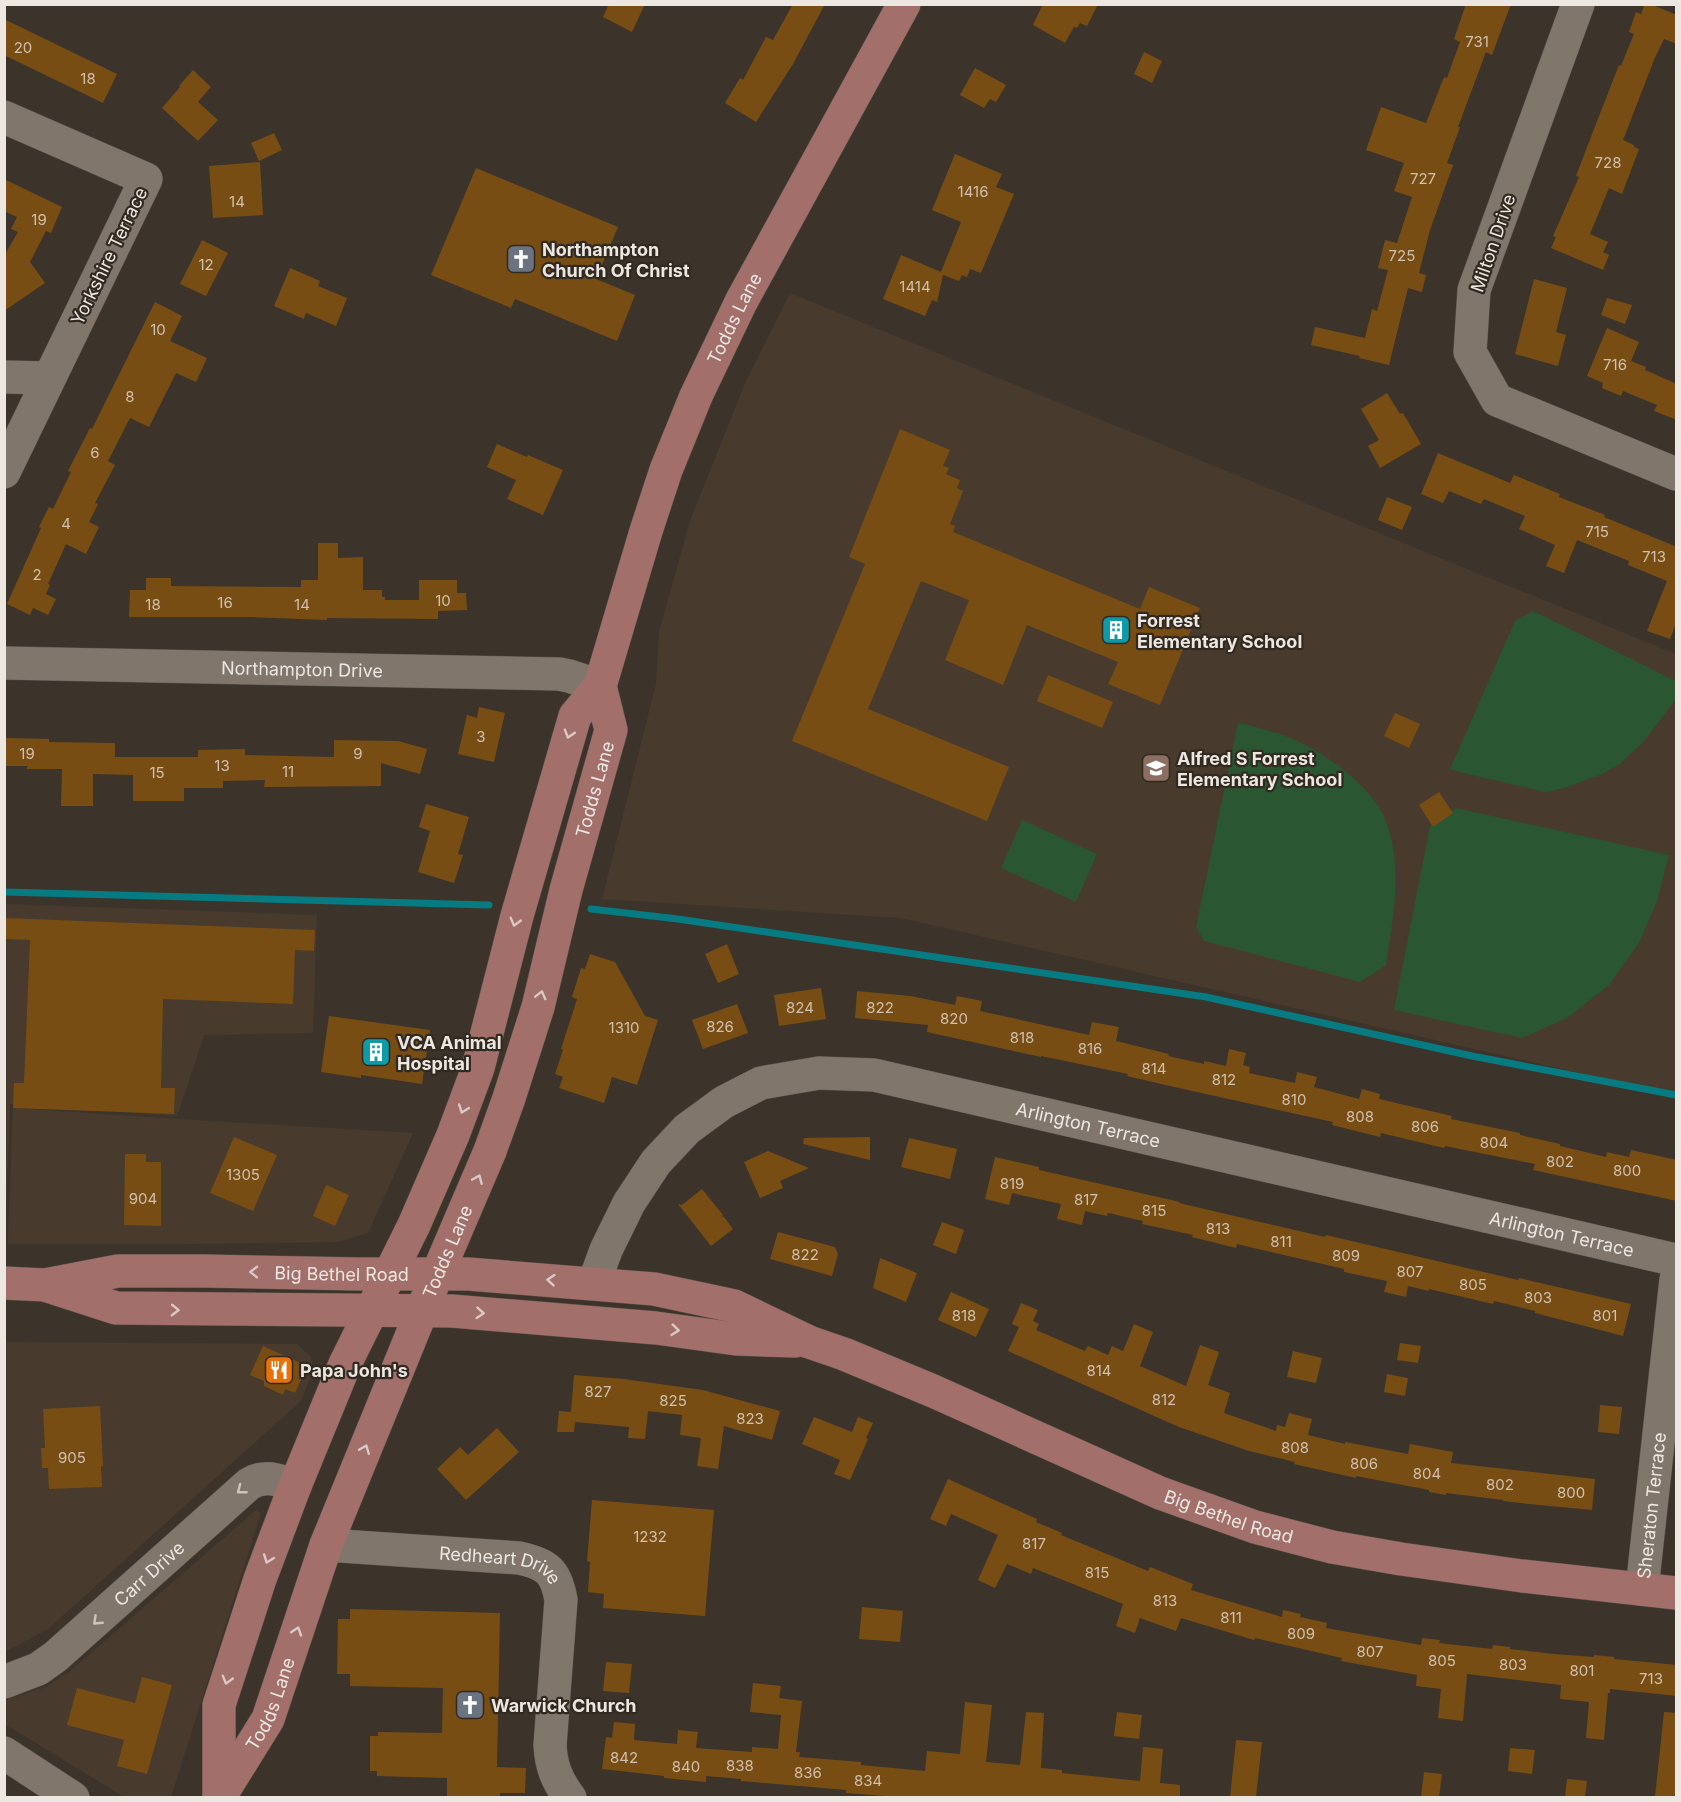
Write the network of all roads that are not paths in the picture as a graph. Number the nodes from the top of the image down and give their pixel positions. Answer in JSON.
{"nodes":[{"id":1,"x":904,"y":4,"type":"edge"},
{"id":2,"x":1578,"y":4,"type":"edge"},
{"id":3,"x":4,"y":117,"type":"edge"},
{"id":4,"x":4,"y":377,"type":"edge"},
{"id":5,"x":49,"y":378,"type":"junction"},
{"id":6,"x":4,"y":472,"type":"edge"},
{"id":7,"x":1677,"y":474,"type":"edge"},
{"id":8,"x":4,"y":663,"type":"edge"},
{"id":9,"x":600,"y":686,"type":"junction"},
{"id":10,"x":1677,"y":1260,"type":"edge"},
{"id":11,"x":438,"y":1273,"type":"junction"},
{"id":12,"x":390,"y":1274,"type":"junction"},
{"id":13,"x":1677,"y":1279,"type":"edge"},
{"id":14,"x":4,"y":1283,"type":"edge"},
{"id":15,"x":594,"y":1283,"type":"junction"},
{"id":16,"x":45,"y":1285,"type":"junction"},
{"id":17,"x":422,"y":1310,"type":"junction"},
{"id":18,"x":371,"y":1312,"type":"junction"},
{"id":19,"x":809,"y":1342,"type":"junction"},
{"id":20,"x":295,"y":1486,"type":"junction"},
{"id":21,"x":326,"y":1545,"type":"junction"},
{"id":22,"x":1642,"y":1589,"type":"junction"},
{"id":23,"x":1677,"y":1593,"type":"edge"},
{"id":24,"x":4,"y":1682,"type":"edge"},
{"id":25,"x":4,"y":1753,"type":"edge"},
{"id":26,"x":73,"y":1797,"type":"edge"},
{"id":27,"x":219,"y":1797,"type":"edge"},
{"id":28,"x":570,"y":1797,"type":"edge"}],
"edges":[{"from":1,"to":9,"type":"main road","name":"Todds Lane"},
{"from":2,"to":7,"type":"street","name":"Milton Drive"},
{"from":3,"to":5,"type":"street","name":"Yorkshire Terrace"},
{"from":4,"to":5,"type":"street"},
{"from":5,"to":6,"type":"street","name":"Yorkshire Terrace"},
{"from":8,"to":9,"type":"street","name":"Northampton Drive"},
{"from":11,"to":9,"type":"main road","name":"Todds Lane","one_way":true},
{"from":9,"to":12,"type":"main road","name":"Todds Lane","one_way":true},
{"from":10,"to":15,"type":"street","name":"Arlington Terrace"},
{"from":11,"to":12,"type":"main road","name":"Big Bethel Road"},
{"from":15,"to":11,"type":"main road","name":"Big Bethel Road","one_way":true},
{"from":11,"to":17,"type":"main road","name":"Todds Lane"},
{"from":12,"to":16,"type":"main road","name":"Big Bethel Road","one_way":true},
{"from":12,"to":18,"type":"main road","name":"Todds Lane"},
{"from":13,"to":22,"type":"street","name":"Sheraton Terrace"},
{"from":14,"to":16,"type":"main road","name":"Big Bethel Road"},
{"from":15,"to":19,"type":"main road","name":"Big Bethel Road"},
{"from":16,"to":18,"type":"main road","name":"Big Bethel Road","one_way":true},
{"from":17,"to":18,"type":"main road","name":"Big Bethel Road"},
{"from":17,"to":19,"type":"main road","name":"Big Bethel Road","one_way":true},
{"from":21,"to":17,"type":"main road","name":"Todds Lane","one_way":true},
{"from":18,"to":20,"type":"main road","name":"Todds Lane"},
{"from":19,"to":22,"type":"main road","name":"Big Bethel Road"},
{"from":20,"to":24,"type":"street","name":"Carr Drive","one_way":true},
{"from":20,"to":27,"type":"main road","name":"Todds Lane","one_way":true},
{"from":27,"to":21,"type":"main road","name":"Todds Lane","one_way":true},
{"from":21,"to":28,"type":"street","name":"Redheart Drive"},
{"from":22,"to":23,"type":"main road","name":"Big Bethel Road"},
{"from":25,"to":26,"type":"street"}]}
